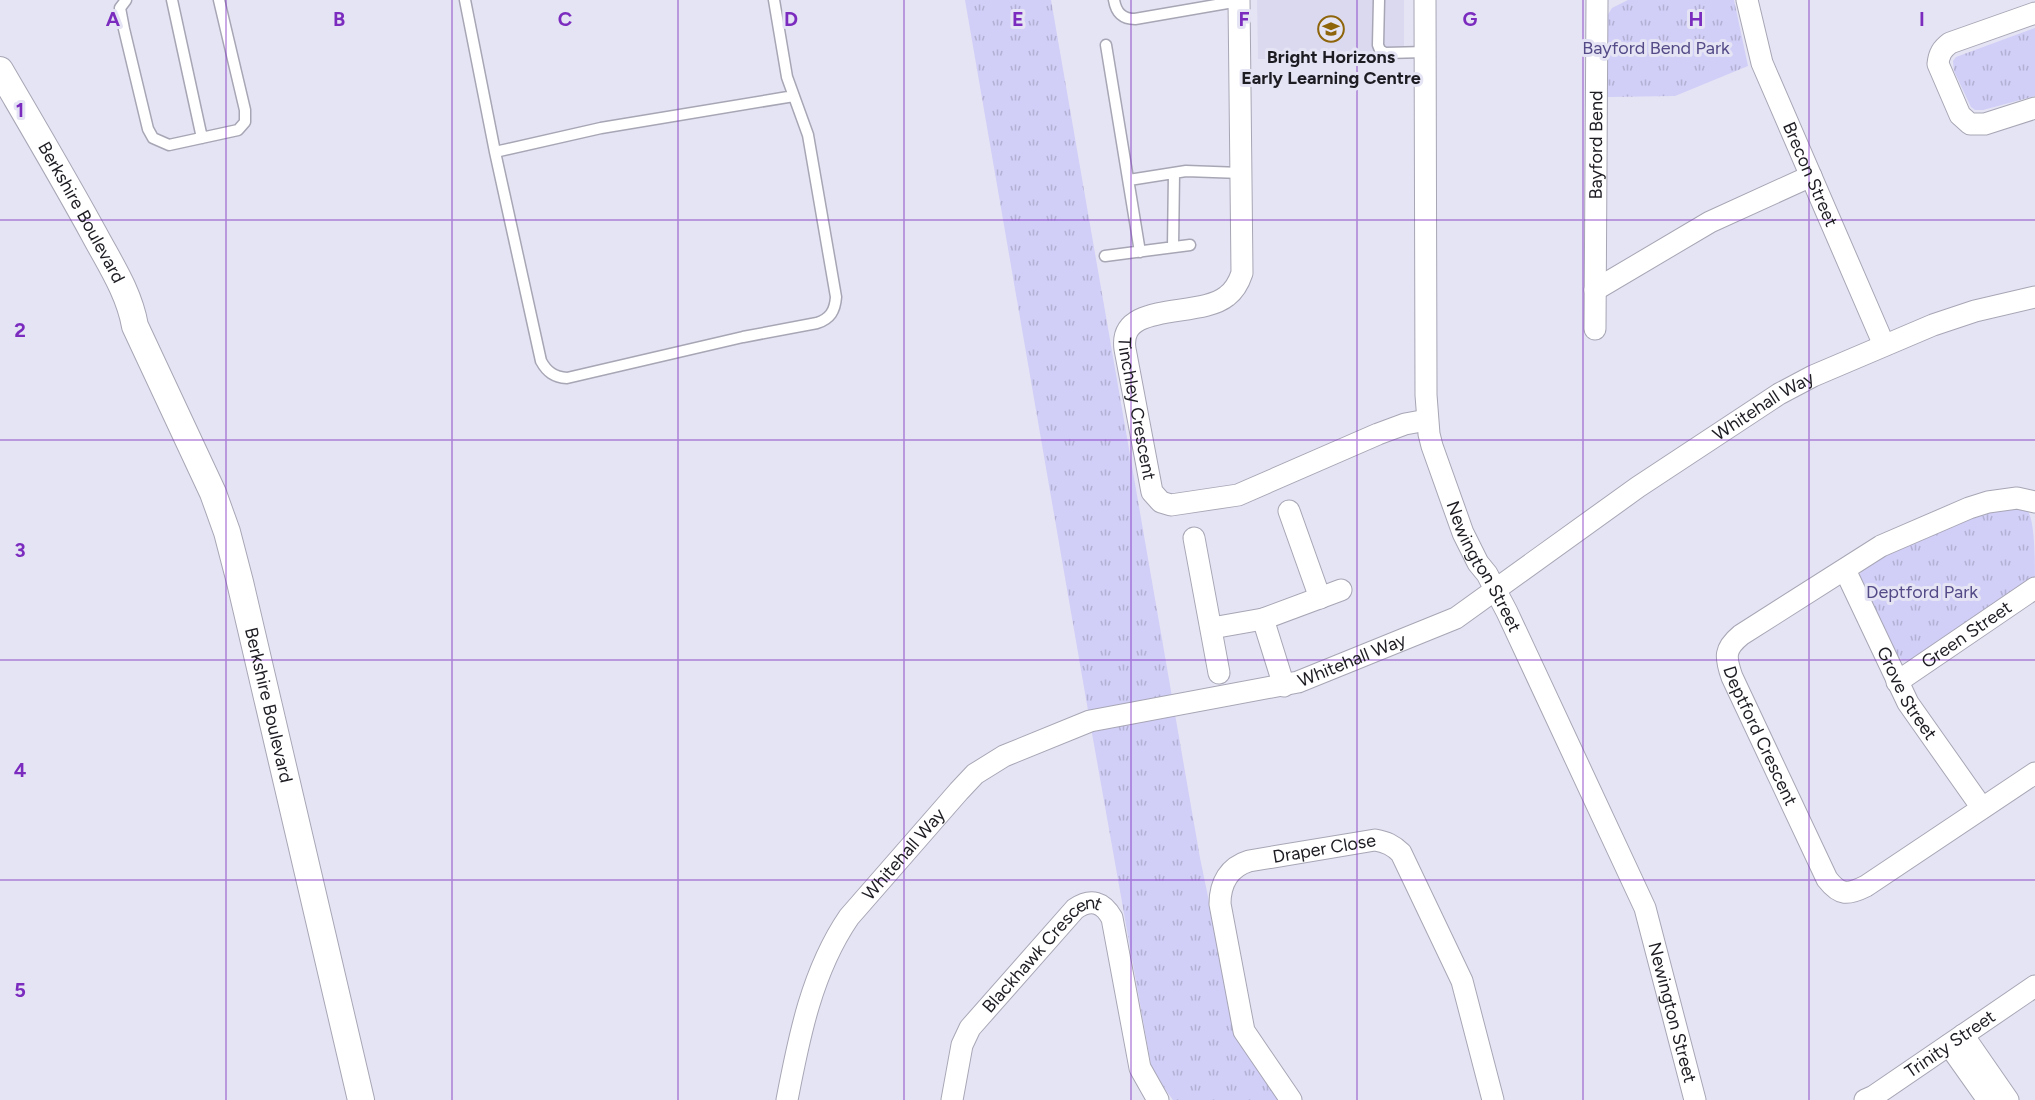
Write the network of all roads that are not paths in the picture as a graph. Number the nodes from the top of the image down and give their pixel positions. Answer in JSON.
{"nodes":[{"id":1,"x":126,"y":0,"type":"edge"},
{"id":2,"x":172,"y":0,"type":"edge"},
{"id":3,"x":219,"y":0,"type":"edge"},
{"id":4,"x":465,"y":0,"type":"edge"},
{"id":5,"x":774,"y":0,"type":"edge"},
{"id":6,"x":1114,"y":0,"type":"edge"},
{"id":7,"x":1379,"y":0,"type":"edge"},
{"id":8,"x":1425,"y":0,"type":"edge"},
{"id":9,"x":1597,"y":0,"type":"edge"},
{"id":10,"x":1747,"y":0,"type":"edge"},
{"id":11,"x":1239,"y":1,"type":"edge"},
{"id":12,"x":1190,"y":5,"type":"edge"},
{"id":13,"x":2035,"y":13,"type":"edge"},
{"id":14,"x":1106,"y":45,"type":"dead end"},
{"id":15,"x":1426,"y":52,"type":"junction"},
{"id":16,"x":0,"y":70,"type":"edge"},
{"id":17,"x":794,"y":96,"type":"junction"},
{"id":18,"x":0,"y":100,"type":"edge"},
{"id":19,"x":2035,"y":108,"type":"edge"},
{"id":20,"x":202,"y":138,"type":"junction"},
{"id":21,"x":495,"y":152,"type":"junction"},
{"id":22,"x":1174,"y":173,"type":"junction"},
{"id":23,"x":1241,"y":173,"type":"junction"},
{"id":24,"x":1811,"y":176,"type":"junction"},
{"id":25,"x":1129,"y":180,"type":"junction"},
{"id":26,"x":1191,"y":245,"type":"dead end"},
{"id":27,"x":1173,"y":247,"type":"junction"},
{"id":28,"x":1140,"y":252,"type":"junction"},
{"id":29,"x":1105,"y":256,"type":"dead end"},
{"id":30,"x":1596,"y":290,"type":"junction"},
{"id":31,"x":2035,"y":297,"type":"edge"},
{"id":32,"x":135,"y":326,"type":"junction"},
{"id":33,"x":1595,"y":329,"type":"dead end"},
{"id":34,"x":1884,"y":345,"type":"junction"},
{"id":35,"x":1427,"y":420,"type":"junction"},
{"id":36,"x":2035,"y":502,"type":"edge"},
{"id":37,"x":1289,"y":511,"type":"dead end"},
{"id":38,"x":1194,"y":537,"type":"dead end"},
{"id":39,"x":1845,"y":570,"type":"junction"},
{"id":40,"x":2035,"y":588,"type":"edge"},
{"id":41,"x":1341,"y":590,"type":"dead end"},
{"id":42,"x":1495,"y":590,"type":"junction"},
{"id":43,"x":1320,"y":598,"type":"junction"},
{"id":44,"x":1263,"y":619,"type":"junction"},
{"id":45,"x":1212,"y":628,"type":"junction"},
{"id":46,"x":1219,"y":673,"type":"dead end"},
{"id":47,"x":1897,"y":681,"type":"junction"},
{"id":48,"x":1284,"y":686,"type":"junction"},
{"id":49,"x":2035,"y":773,"type":"edge"},
{"id":50,"x":1982,"y":808,"type":"junction"},
{"id":51,"x":2035,"y":986,"type":"edge"},
{"id":52,"x":1956,"y":1040,"type":"junction"},
{"id":53,"x":361,"y":1100,"type":"edge"},
{"id":54,"x":786,"y":1100,"type":"edge"},
{"id":55,"x":952,"y":1100,"type":"edge"},
{"id":56,"x":1158,"y":1100,"type":"edge"},
{"id":57,"x":1290,"y":1100,"type":"edge"},
{"id":58,"x":1492,"y":1100,"type":"edge"},
{"id":59,"x":1695,"y":1100,"type":"edge"},
{"id":60,"x":1865,"y":1100,"type":"edge"},
{"id":61,"x":1988,"y":1100,"type":"edge"},
{"id":62,"x":2008,"y":1100,"type":"edge"}],
"edges":[{"from":1,"to":20,"type":"lane"},
{"from":2,"to":20,"type":"lane"},
{"from":3,"to":20,"type":"lane"},
{"from":4,"to":21,"type":"lane"},
{"from":5,"to":17,"type":"lane"},
{"from":6,"to":12,"type":"lane"},
{"from":7,"to":15,"type":"lane"},
{"from":8,"to":15,"type":"street","name":"Newington Street"},
{"from":9,"to":30,"type":"street","name":"Bayford Bend"},
{"from":10,"to":24,"type":"street","name":"Brecon Street"},
{"from":11,"to":12,"type":"lane"},
{"from":11,"to":23,"type":"street","name":"Tinchley Crescent"},
{"from":13,"to":19,"type":"street"},
{"from":14,"to":25,"type":"lane"},
{"from":15,"to":35,"type":"street","name":"Newington Street"},
{"from":16,"to":32,"type":"street","name":"Berkshire Boulevard"},
{"from":17,"to":21,"type":"lane"},
{"from":17,"to":21,"type":"lane"},
{"from":18,"to":32,"type":"street","name":"Berkshire Boulevard"},
{"from":22,"to":23,"type":"lane"},
{"from":22,"to":25,"type":"lane"},
{"from":22,"to":27,"type":"lane"},
{"from":23,"to":35,"type":"street","name":"Tinchley Crescent"},
{"from":24,"to":30,"type":"street"},
{"from":24,"to":34,"type":"street","name":"Brecon Street"},
{"from":25,"to":28,"type":"lane"},
{"from":26,"to":27,"type":"lane"},
{"from":27,"to":28,"type":"lane"},
{"from":28,"to":29,"type":"lane"},
{"from":30,"to":33,"type":"street","name":"Bayford Bend"},
{"from":31,"to":34,"type":"street","name":"Whitehall Way"},
{"from":32,"to":53,"type":"street","name":"Berkshire Boulevard"},
{"from":34,"to":42,"type":"street","name":"Whitehall Way"},
{"from":35,"to":42,"type":"street","name":"Newington Street"},
{"from":36,"to":39,"type":"street","name":"Deptford Crescent"},
{"from":37,"to":43,"type":"street"},
{"from":38,"to":45,"type":"street"},
{"from":39,"to":47,"type":"street","name":"Grove Street"},
{"from":39,"to":50,"type":"street","name":"Deptford Crescent"},
{"from":40,"to":47,"type":"street","name":"Green Street"},
{"from":41,"to":43,"type":"street"},
{"from":42,"to":48,"type":"street","name":"Whitehall Way"},
{"from":42,"to":59,"type":"street","name":"Newington Street"},
{"from":43,"to":44,"type":"street"},
{"from":44,"to":45,"type":"street"},
{"from":44,"to":48,"type":"street"},
{"from":45,"to":46,"type":"street"},
{"from":47,"to":50,"type":"street","name":"Grove Street"},
{"from":48,"to":54,"type":"street","name":"Whitehall Way"},
{"from":49,"to":50,"type":"street","name":"Deptford Crescent"},
{"from":51,"to":52,"type":"street","name":"Trinity Street"},
{"from":52,"to":60,"type":"street","name":"Trinity Street"},
{"from":52,"to":61,"type":"street"},
{"from":52,"to":62,"type":"street"},
{"from":55,"to":56,"type":"street","name":"Blackhawk Crescent"},
{"from":57,"to":58,"type":"street","name":"Draper Close"}]}
